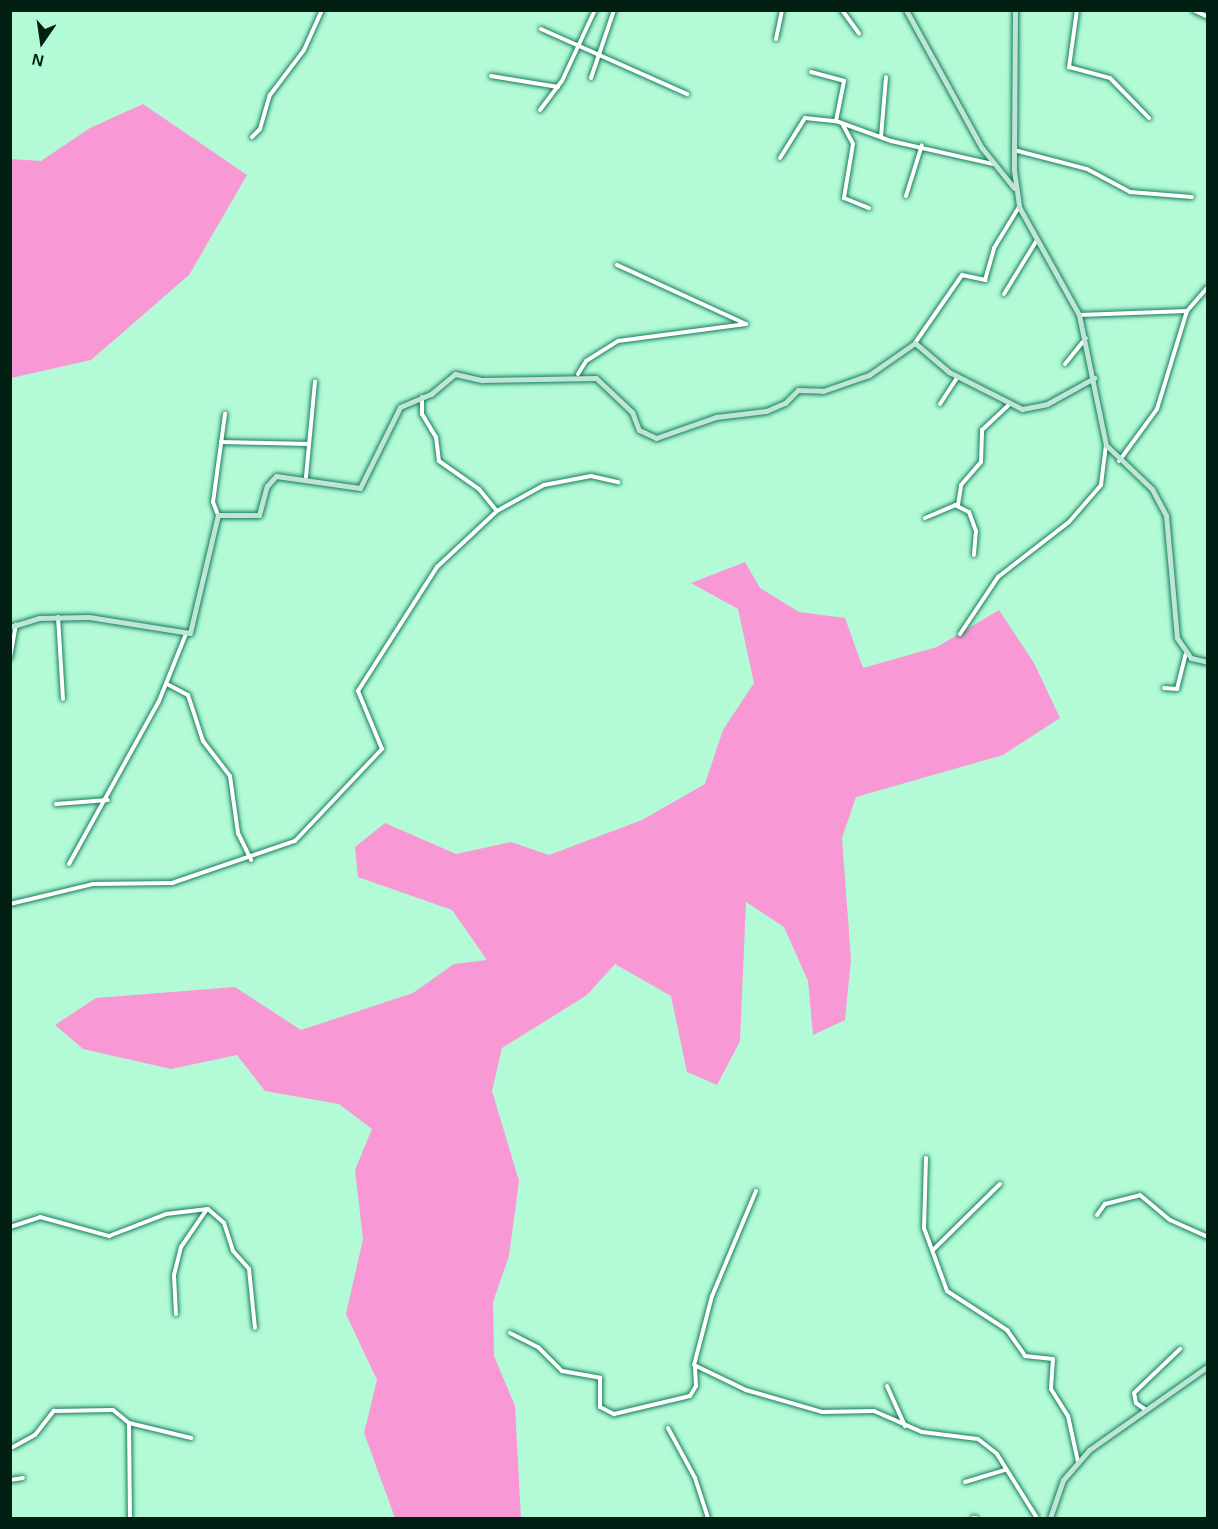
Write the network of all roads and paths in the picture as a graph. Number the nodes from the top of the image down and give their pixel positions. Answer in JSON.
{"nodes":[{"id":1,"x":322,"y":10,"type":"edge"},
{"id":2,"x":595,"y":10,"type":"edge"},
{"id":3,"x":614,"y":10,"type":"edge"},
{"id":4,"x":782,"y":10,"type":"edge"},
{"id":5,"x":842,"y":10,"type":"edge"},
{"id":6,"x":906,"y":10,"type":"edge"},
{"id":7,"x":1015,"y":10,"type":"edge"},
{"id":8,"x":1077,"y":10,"type":"edge"},
{"id":9,"x":1193,"y":10,"type":"edge"},
{"id":10,"x":1208,"y":17,"type":"edge"},
{"id":11,"x":541,"y":29,"type":"dead end"},
{"id":12,"x":859,"y":33,"type":"dead end"},
{"id":13,"x":776,"y":39,"type":"dead end"},
{"id":14,"x":578,"y":44,"type":"junction"},
{"id":15,"x":601,"y":54,"type":"junction"},
{"id":16,"x":811,"y":72,"type":"dead end"},
{"id":17,"x":491,"y":76,"type":"dead end"},
{"id":18,"x":886,"y":77,"type":"dead end"},
{"id":19,"x":591,"y":78,"type":"dead end"},
{"id":20,"x":558,"y":87,"type":"junction"},
{"id":21,"x":687,"y":94,"type":"dead end"},
{"id":22,"x":540,"y":110,"type":"dead end"},
{"id":23,"x":1149,"y":118,"type":"dead end"},
{"id":24,"x":836,"y":121,"type":"junction"},
{"id":25,"x":843,"y":124,"type":"junction"},
{"id":26,"x":252,"y":136,"type":"dead end"},
{"id":27,"x":881,"y":137,"type":"junction"},
{"id":28,"x":922,"y":145,"type":"junction"},
{"id":29,"x":1014,"y":150,"type":"junction"},
{"id":30,"x":780,"y":158,"type":"dead end"},
{"id":31,"x":993,"y":164,"type":"junction"},
{"id":32,"x":1015,"y":189,"type":"junction"},
{"id":33,"x":906,"y":196,"type":"dead end"},
{"id":34,"x":1192,"y":197,"type":"dead end"},
{"id":35,"x":1019,"y":207,"type":"junction"},
{"id":36,"x":869,"y":208,"type":"dead end"},
{"id":37,"x":1037,"y":240,"type":"junction"},
{"id":38,"x":617,"y":265,"type":"dead end"},
{"id":39,"x":1208,"y":287,"type":"edge"},
{"id":40,"x":1004,"y":294,"type":"dead end"},
{"id":41,"x":1187,"y":311,"type":"junction"},
{"id":42,"x":1079,"y":315,"type":"junction"},
{"id":43,"x":1086,"y":338,"type":"junction"},
{"id":44,"x":915,"y":343,"type":"junction"},
{"id":45,"x":1065,"y":364,"type":"dead end"},
{"id":46,"x":578,"y":374,"type":"junction"},
{"id":47,"x":958,"y":376,"type":"junction"},
{"id":48,"x":1094,"y":378,"type":"junction"},
{"id":49,"x":315,"y":381,"type":"dead end"},
{"id":50,"x":422,"y":397,"type":"junction"},
{"id":51,"x":940,"y":404,"type":"dead end"},
{"id":52,"x":1010,"y":404,"type":"junction"},
{"id":53,"x":225,"y":414,"type":"dead end"},
{"id":54,"x":221,"y":442,"type":"junction"},
{"id":55,"x":309,"y":444,"type":"junction"},
{"id":56,"x":1106,"y":445,"type":"junction"},
{"id":57,"x":1119,"y":461,"type":"junction"},
{"id":58,"x":306,"y":477,"type":"junction"},
{"id":59,"x":618,"y":482,"type":"dead end"},
{"id":60,"x":958,"y":505,"type":"junction"},
{"id":61,"x":497,"y":512,"type":"junction"},
{"id":62,"x":218,"y":515,"type":"junction"},
{"id":63,"x":925,"y":518,"type":"dead end"},
{"id":64,"x":974,"y":555,"type":"dead end"},
{"id":65,"x":58,"y":616,"type":"junction"},
{"id":66,"x":13,"y":626,"type":"edge"},
{"id":67,"x":186,"y":634,"type":"junction"},
{"id":68,"x":960,"y":634,"type":"dead end"},
{"id":69,"x":1186,"y":654,"type":"junction"},
{"id":70,"x":10,"y":658,"type":"edge"},
{"id":71,"x":1208,"y":662,"type":"edge"},
{"id":72,"x":167,"y":684,"type":"junction"},
{"id":73,"x":1164,"y":688,"type":"dead end"},
{"id":74,"x":63,"y":699,"type":"dead end"},
{"id":75,"x":108,"y":800,"type":"junction"},
{"id":76,"x":56,"y":804,"type":"dead end"},
{"id":77,"x":251,"y":860,"type":"junction"},
{"id":78,"x":69,"y":864,"type":"dead end"},
{"id":79,"x":10,"y":904,"type":"edge"},
{"id":80,"x":926,"y":1158,"type":"dead end"},
{"id":81,"x":1000,"y":1184,"type":"dead end"},
{"id":82,"x":756,"y":1191,"type":"dead end"},
{"id":83,"x":208,"y":1209,"type":"junction"},
{"id":84,"x":1097,"y":1215,"type":"dead end"},
{"id":85,"x":11,"y":1227,"type":"edge"},
{"id":86,"x":1208,"y":1237,"type":"edge"},
{"id":87,"x":933,"y":1250,"type":"junction"},
{"id":88,"x":176,"y":1314,"type":"dead end"},
{"id":89,"x":255,"y":1328,"type":"dead end"},
{"id":90,"x":510,"y":1333,"type":"dead end"},
{"id":91,"x":1180,"y":1349,"type":"dead end"},
{"id":92,"x":695,"y":1366,"type":"junction"},
{"id":93,"x":1208,"y":1366,"type":"edge"},
{"id":94,"x":887,"y":1386,"type":"dead end"},
{"id":95,"x":1146,"y":1410,"type":"junction"},
{"id":96,"x":129,"y":1423,"type":"junction"},
{"id":97,"x":905,"y":1427,"type":"junction"},
{"id":98,"x":668,"y":1428,"type":"dead end"},
{"id":99,"x":191,"y":1438,"type":"dead end"},
{"id":100,"x":13,"y":1447,"type":"dead end"},
{"id":101,"x":1078,"y":1462,"type":"junction"},
{"id":102,"x":1005,"y":1470,"type":"junction"},
{"id":103,"x":23,"y":1478,"type":"dead end"},
{"id":104,"x":10,"y":1480,"type":"edge"},
{"id":105,"x":964,"y":1482,"type":"dead end"},
{"id":106,"x":130,"y":1518,"type":"edge"},
{"id":107,"x":708,"y":1518,"type":"edge"},
{"id":108,"x":1037,"y":1518,"type":"edge"},
{"id":109,"x":1050,"y":1518,"type":"edge"}],
"edges":[{"from":1,"to":26,"type":"street"},
{"from":2,"to":14,"type":"street"},
{"from":3,"to":15,"type":"street"},
{"from":4,"to":13,"type":"street"},
{"from":5,"to":12,"type":"street"},
{"from":6,"to":31,"type":"street"},
{"from":7,"to":29,"type":"street"},
{"from":8,"to":23,"type":"street"},
{"from":9,"to":10,"type":"street"},
{"from":11,"to":14,"type":"street"},
{"from":14,"to":15,"type":"street"},
{"from":14,"to":20,"type":"street"},
{"from":15,"to":19,"type":"street"},
{"from":15,"to":21,"type":"street"},
{"from":16,"to":24,"type":"street"},
{"from":17,"to":20,"type":"street"},
{"from":18,"to":27,"type":"street"},
{"from":20,"to":22,"type":"street"},
{"from":24,"to":25,"type":"street"},
{"from":24,"to":30,"type":"street"},
{"from":25,"to":27,"type":"street"},
{"from":25,"to":36,"type":"street"},
{"from":27,"to":28,"type":"street"},
{"from":28,"to":31,"type":"street"},
{"from":28,"to":33,"type":"street"},
{"from":29,"to":32,"type":"street"},
{"from":29,"to":34,"type":"street"},
{"from":31,"to":32,"type":"street"},
{"from":32,"to":35,"type":"street"},
{"from":35,"to":37,"type":"street"},
{"from":35,"to":44,"type":"street"},
{"from":37,"to":40,"type":"street"},
{"from":37,"to":42,"type":"street"},
{"from":38,"to":46,"type":"street"},
{"from":39,"to":41,"type":"street"},
{"from":41,"to":42,"type":"street"},
{"from":41,"to":57,"type":"street"},
{"from":42,"to":43,"type":"street"},
{"from":43,"to":45,"type":"street"},
{"from":43,"to":48,"type":"street"},
{"from":44,"to":46,"type":"street"},
{"from":44,"to":47,"type":"street"},
{"from":46,"to":50,"type":"street"},
{"from":47,"to":51,"type":"street"},
{"from":47,"to":52,"type":"street"},
{"from":48,"to":52,"type":"street"},
{"from":48,"to":56,"type":"street"},
{"from":49,"to":55,"type":"street"},
{"from":50,"to":58,"type":"street"},
{"from":50,"to":61,"type":"street"},
{"from":52,"to":60,"type":"street"},
{"from":53,"to":54,"type":"street"},
{"from":54,"to":55,"type":"street"},
{"from":54,"to":62,"type":"street"},
{"from":55,"to":58,"type":"street"},
{"from":56,"to":57,"type":"street"},
{"from":56,"to":68,"type":"street"},
{"from":57,"to":69,"type":"street"},
{"from":58,"to":62,"type":"street"},
{"from":59,"to":61,"type":"street"},
{"from":60,"to":63,"type":"street"},
{"from":60,"to":64,"type":"street"},
{"from":61,"to":77,"type":"street"},
{"from":62,"to":67,"type":"street"},
{"from":65,"to":66,"type":"street"},
{"from":65,"to":67,"type":"street"},
{"from":65,"to":74,"type":"street"},
{"from":66,"to":70,"type":"street"},
{"from":67,"to":72,"type":"street"},
{"from":69,"to":71,"type":"street"},
{"from":69,"to":73,"type":"street"},
{"from":72,"to":75,"type":"street"},
{"from":72,"to":77,"type":"street"},
{"from":75,"to":76,"type":"street"},
{"from":75,"to":78,"type":"street"},
{"from":77,"to":79,"type":"street"},
{"from":80,"to":87,"type":"street"},
{"from":81,"to":87,"type":"street"},
{"from":82,"to":92,"type":"street"},
{"from":83,"to":85,"type":"street"},
{"from":83,"to":88,"type":"street"},
{"from":83,"to":89,"type":"street"},
{"from":84,"to":86,"type":"street"},
{"from":87,"to":101,"type":"street"},
{"from":90,"to":92,"type":"street"},
{"from":91,"to":95,"type":"street"},
{"from":92,"to":97,"type":"street"},
{"from":93,"to":95,"type":"street"},
{"from":94,"to":97,"type":"street"},
{"from":95,"to":101,"type":"street"},
{"from":96,"to":99,"type":"street"},
{"from":96,"to":100,"type":"street"},
{"from":96,"to":106,"type":"street"},
{"from":97,"to":102,"type":"street"},
{"from":98,"to":107,"type":"street"},
{"from":101,"to":109,"type":"street"},
{"from":102,"to":105,"type":"street"},
{"from":102,"to":108,"type":"street"},
{"from":103,"to":104,"type":"street"}]}
